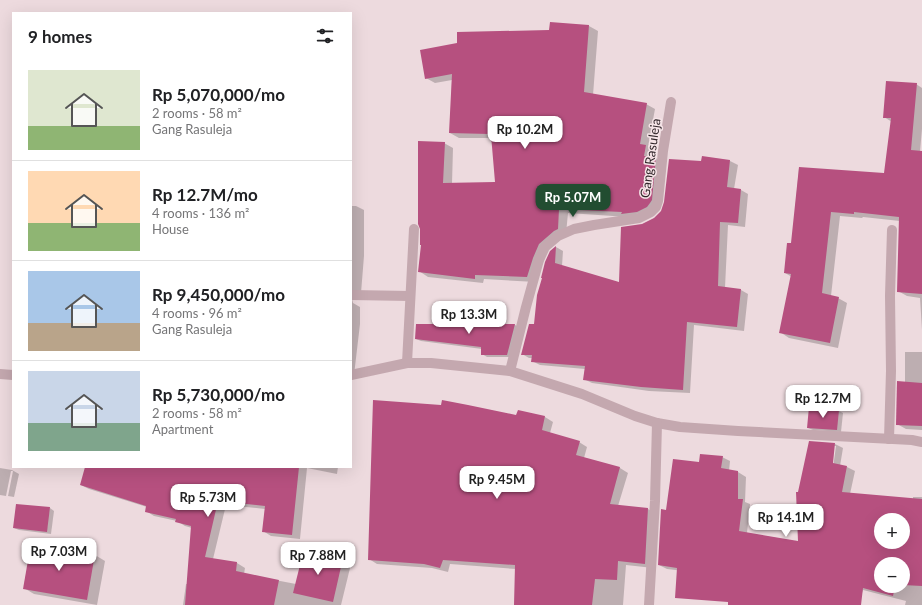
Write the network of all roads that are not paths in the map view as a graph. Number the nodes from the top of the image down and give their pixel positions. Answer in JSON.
{"nodes":[{"id":1,"x":671,"y":102,"type":"dead end"},
{"id":2,"x":414,"y":230,"type":"dead end"},
{"id":3,"x":892,"y":230,"type":"dead end"},
{"id":4,"x":352,"y":295,"type":"edge"},
{"id":5,"x":410,"y":296,"type":"junction"},
{"id":6,"x":407,"y":363,"type":"junction"},
{"id":7,"x":510,"y":371,"type":"junction"},
{"id":8,"x":0,"y":374,"type":"edge"},
{"id":9,"x":12,"y":375,"type":"edge"},
{"id":10,"x":352,"y":375,"type":"edge"},
{"id":11,"x":657,"y":423,"type":"junction"},
{"id":12,"x":889,"y":439,"type":"junction"},
{"id":13,"x":922,"y":442,"type":"edge"},
{"id":14,"x":649,"y":605,"type":"edge"}],
"edges":[{"from":1,"to":7,"type":"street","name":"Gang Rasuleja"},
{"from":2,"to":5,"type":"street"},
{"from":3,"to":12,"type":"street"},
{"from":4,"to":5,"type":"street"},
{"from":5,"to":6,"type":"street"},
{"from":6,"to":7,"type":"street"},
{"from":6,"to":10,"type":"street"},
{"from":7,"to":11,"type":"street"},
{"from":8,"to":9,"type":"street"},
{"from":11,"to":12,"type":"street"},
{"from":11,"to":14,"type":"street"},
{"from":12,"to":13,"type":"street"}]}
